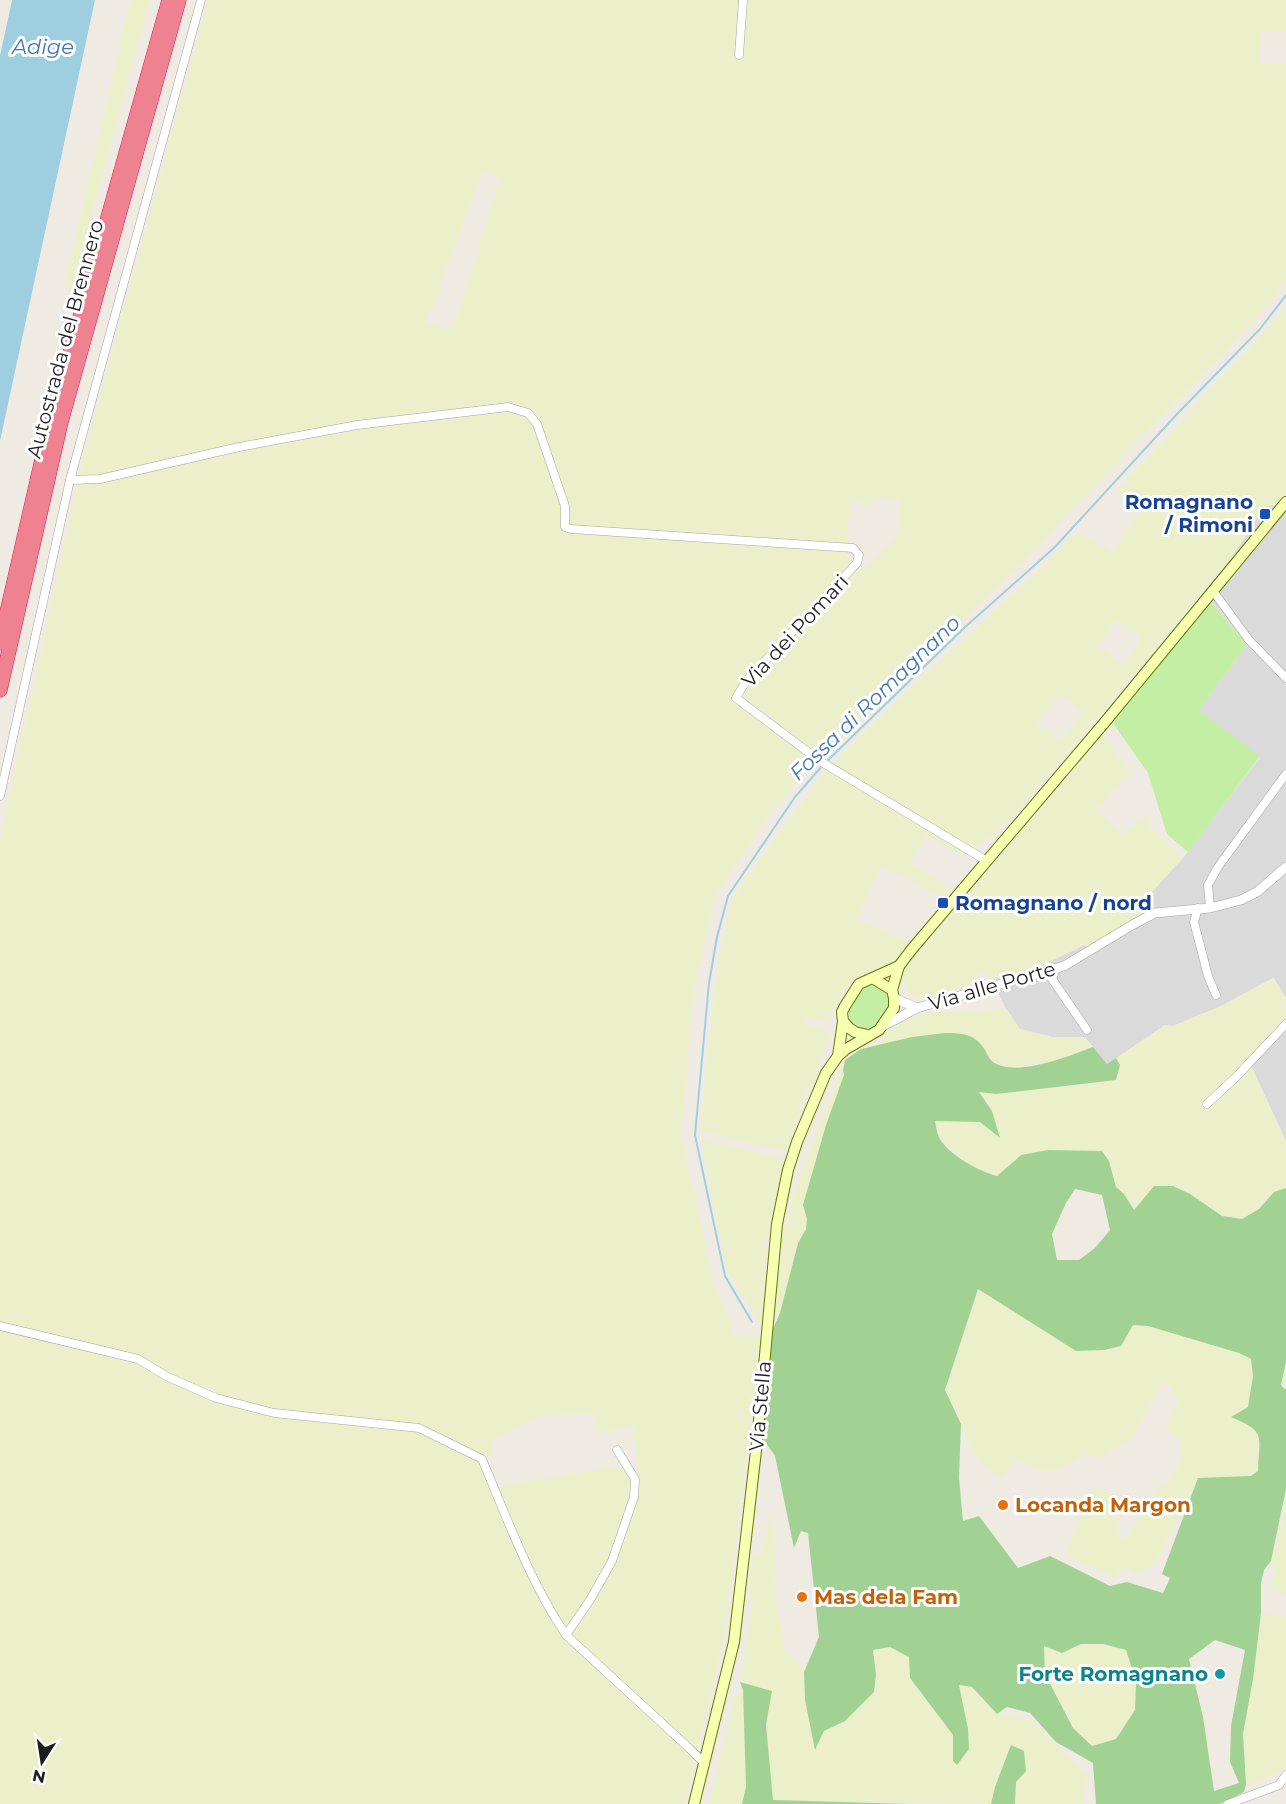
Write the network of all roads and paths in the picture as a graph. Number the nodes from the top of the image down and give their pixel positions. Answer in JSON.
{"nodes":[{"id":1,"x":169,"y":0,"type":"edge"},
{"id":2,"x":178,"y":0,"type":"edge"},
{"id":3,"x":201,"y":0,"type":"edge"},
{"id":4,"x":743,"y":0,"type":"edge"},
{"id":5,"x":739,"y":55,"type":"dead end"},
{"id":6,"x":70,"y":480,"type":"junction"},
{"id":7,"x":1286,"y":502,"type":"edge"},
{"id":8,"x":1214,"y":591,"type":"junction"},
{"id":9,"x":0,"y":643,"type":"edge"},
{"id":10,"x":1286,"y":678,"type":"edge"},
{"id":11,"x":0,"y":690,"type":"edge"},
{"id":12,"x":1286,"y":774,"type":"edge"},
{"id":13,"x":0,"y":796,"type":"edge"},
{"id":14,"x":987,"y":861,"type":"junction"},
{"id":15,"x":1286,"y":867,"type":"edge"},
{"id":16,"x":1198,"y":908,"type":"junction"},
{"id":17,"x":1210,"y":908,"type":"junction"},
{"id":18,"x":899,"y":966,"type":"junction"},
{"id":19,"x":1056,"y":968,"type":"junction"},
{"id":20,"x":874,"y":979,"type":"junction"},
{"id":21,"x":893,"y":994,"type":"junction"},
{"id":22,"x":1216,"y":995,"type":"dead end"},
{"id":23,"x":917,"y":1008,"type":"junction"},
{"id":24,"x":843,"y":1021,"type":"junction"},
{"id":25,"x":885,"y":1024,"type":"junction"},
{"id":26,"x":1286,"y":1024,"type":"edge"},
{"id":27,"x":1087,"y":1030,"type":"dead end"},
{"id":28,"x":868,"y":1035,"type":"junction"},
{"id":29,"x":838,"y":1056,"type":"junction"},
{"id":30,"x":1207,"y":1104,"type":"dead end"},
{"id":31,"x":0,"y":1326,"type":"edge"},
{"id":32,"x":617,"y":1450,"type":"dead end"},
{"id":33,"x":566,"y":1635,"type":"junction"},
{"id":34,"x":705,"y":1764,"type":"junction"},
{"id":35,"x":1286,"y":1775,"type":"edge"},
{"id":36,"x":694,"y":1804,"type":"edge"},
{"id":37,"x":1228,"y":1804,"type":"edge"}],
"edges":[{"from":1,"to":9,"type":"highway","name":"Autostrada del Brennero"},
{"from":2,"to":11,"type":"highway","name":"Autostrada del Brennero"},
{"from":3,"to":6,"type":"street"},
{"from":4,"to":5,"type":"street"},
{"from":6,"to":13,"type":"street"},
{"from":6,"to":14,"type":"street","name":"Via dei Pomari"},
{"from":7,"to":8,"type":"main road"},
{"from":8,"to":10,"type":"street"},
{"from":8,"to":14,"type":"main road"},
{"from":12,"to":17,"type":"street"},
{"from":14,"to":18,"type":"main road"},
{"from":15,"to":17,"type":"street","name":"Via alle Porte"},
{"from":16,"to":17,"type":"street","name":"Via alle Porte"},
{"from":16,"to":19,"type":"street","name":"Via alle Porte"},
{"from":16,"to":22,"type":"street"},
{"from":18,"to":20,"type":"main road"},
{"from":18,"to":21,"type":"main road"},
{"from":19,"to":23,"type":"street","name":"Via alle Porte"},
{"from":19,"to":27,"type":"street"},
{"from":20,"to":21,"type":"main road"},
{"from":20,"to":24,"type":"main road"},
{"from":21,"to":23,"type":"street","name":"Via alle Porte"},
{"from":21,"to":25,"type":"main road"},
{"from":23,"to":25,"type":"street","name":"Via alle Porte"},
{"from":24,"to":28,"type":"main road"},
{"from":24,"to":29,"type":"main road","name":"Via Stella"},
{"from":25,"to":28,"type":"main road"},
{"from":26,"to":30,"type":"street"},
{"from":28,"to":29,"type":"main road","name":"Via Stella"},
{"from":29,"to":34,"type":"main road","name":"Via Stella"},
{"from":31,"to":33,"type":"street"},
{"from":32,"to":33,"type":"street"},
{"from":33,"to":34,"type":"street"},
{"from":34,"to":36,"type":"main road","name":"Via Stella"},
{"from":35,"to":37,"type":"street"}]}
